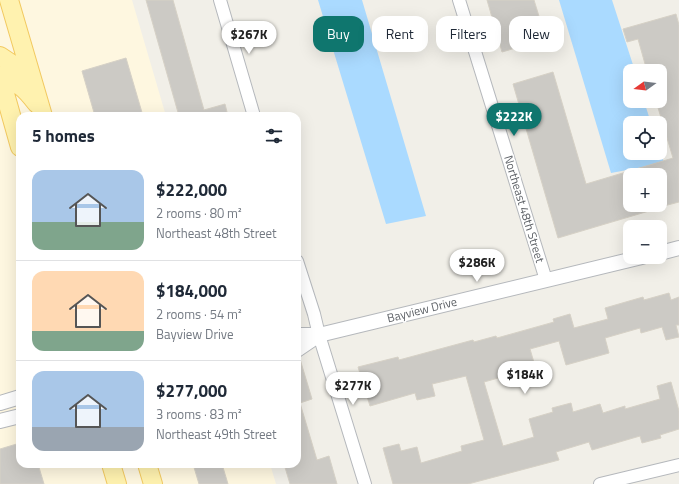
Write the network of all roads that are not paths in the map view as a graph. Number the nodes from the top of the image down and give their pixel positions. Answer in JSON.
{"nodes":[{"id":1,"x":9,"y":0,"type":"edge"},
{"id":2,"x":220,"y":0,"type":"edge"},
{"id":3,"x":459,"y":0,"type":"edge"},
{"id":4,"x":0,"y":56,"type":"edge"},
{"id":5,"x":29,"y":70,"type":"junction"},
{"id":6,"x":1,"y":78,"type":"edge"},
{"id":7,"x":42,"y":112,"type":"edge"},
{"id":8,"x":253,"y":112,"type":"edge"},
{"id":9,"x":16,"y":132,"type":"edge"},
{"id":10,"x":679,"y":248,"type":"edge"},
{"id":11,"x":667,"y":251,"type":"edge"},
{"id":12,"x":623,"y":262,"type":"edge"},
{"id":13,"x":301,"y":273,"type":"edge"},
{"id":14,"x":546,"y":280,"type":"junction"},
{"id":15,"x":301,"y":335,"type":"edge"},
{"id":16,"x":319,"y":335,"type":"junction"},
{"id":17,"x":301,"y":347,"type":"edge"},
{"id":18,"x":16,"y":398,"type":"edge"},
{"id":19,"x":0,"y":402,"type":"edge"},
{"id":20,"x":16,"y":417,"type":"edge"},
{"id":21,"x":0,"y":421,"type":"edge"},
{"id":22,"x":679,"y":465,"type":"edge"},
{"id":23,"x":112,"y":468,"type":"edge"},
{"id":24,"x":148,"y":468,"type":"edge"},
{"id":25,"x":117,"y":484,"type":"edge"},
{"id":26,"x":153,"y":484,"type":"edge"},
{"id":27,"x":365,"y":484,"type":"edge"},
{"id":28,"x":600,"y":484,"type":"edge"}],
"edges":[{"from":1,"to":5,"type":"main road"},
{"from":2,"to":8,"type":"street"},
{"from":3,"to":14,"type":"street","name":"Northeast 48th Street"},
{"from":4,"to":5,"type":"main road"},
{"from":5,"to":7,"type":"main road"},
{"from":6,"to":7,"type":"main road"},
{"from":6,"to":9,"type":"main road"},
{"from":10,"to":11,"type":"street"},
{"from":12,"to":14,"type":"street","name":"Bayview Drive"},
{"from":13,"to":16,"type":"street"},
{"from":14,"to":16,"type":"street","name":"Bayview Drive"},
{"from":15,"to":16,"type":"street","name":"Bayview Drive"},
{"from":16,"to":17,"type":"street","name":"Bayview Drive"},
{"from":16,"to":27,"type":"street"},
{"from":18,"to":19,"type":"street"},
{"from":20,"to":21,"type":"street"},
{"from":22,"to":28,"type":"street"},
{"from":23,"to":25,"type":"main road"},
{"from":24,"to":26,"type":"main road"}]}
